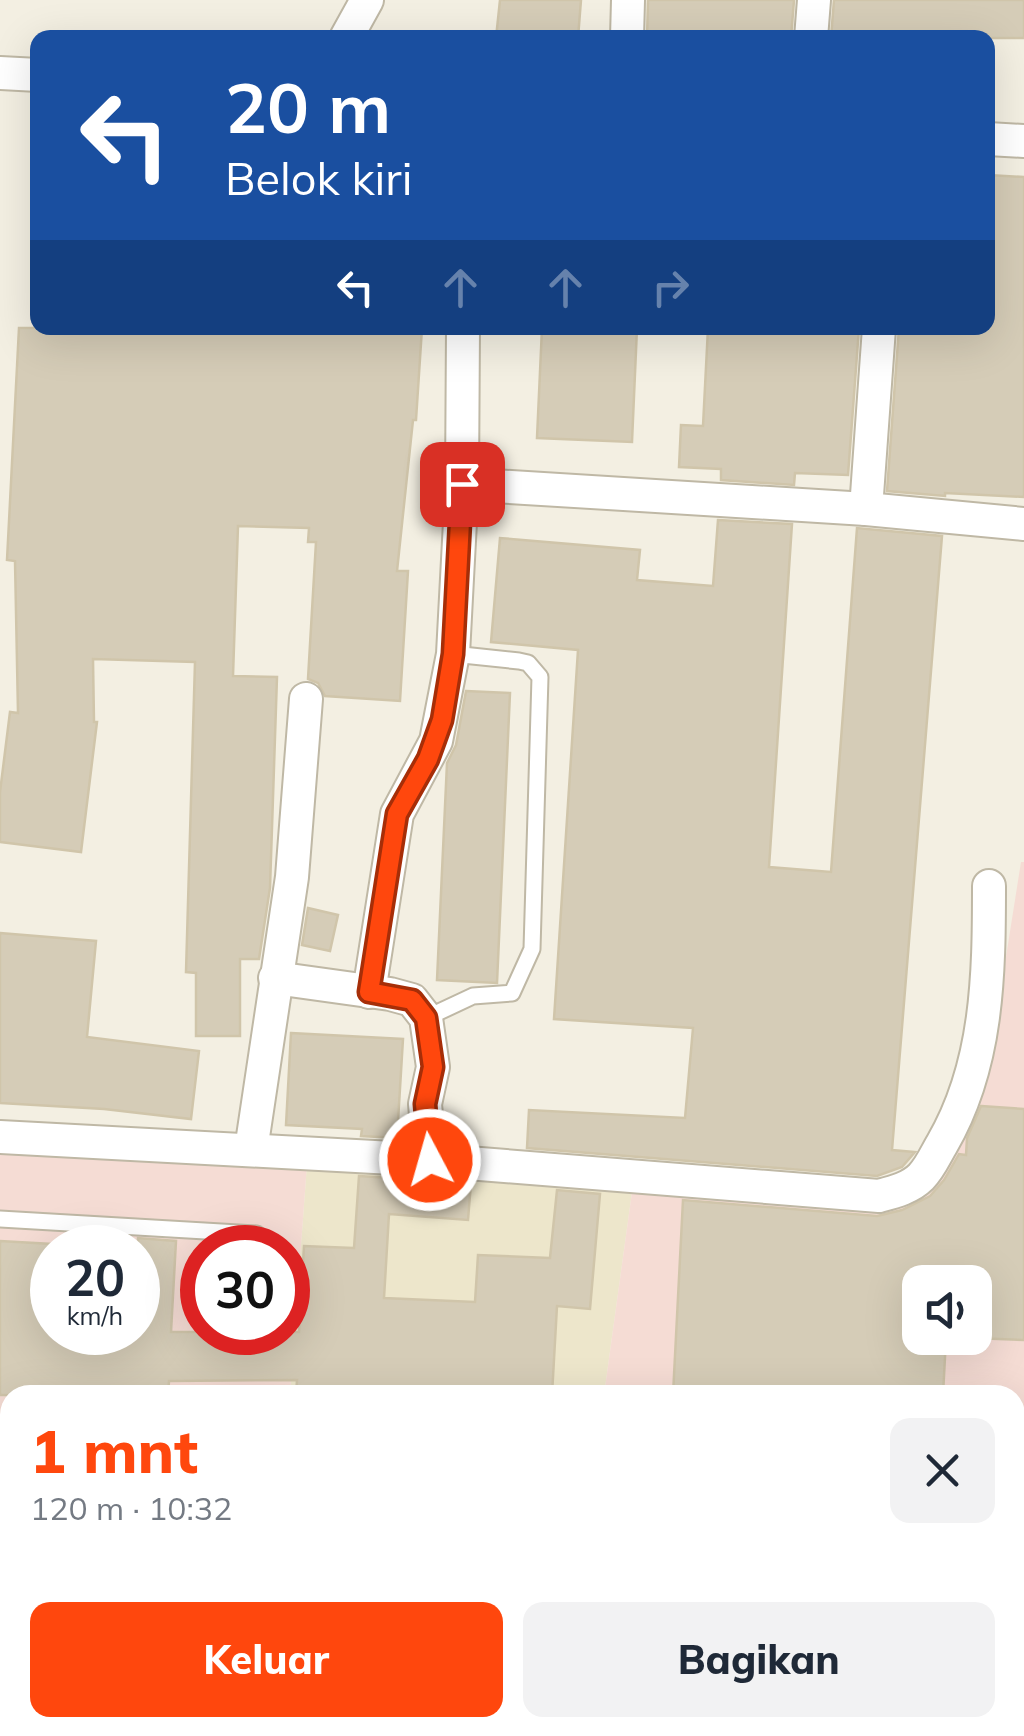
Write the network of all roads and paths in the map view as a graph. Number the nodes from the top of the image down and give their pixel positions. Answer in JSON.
{"nodes":[{"id":1,"x":367,"y":0,"type":"edge"},
{"id":2,"x":628,"y":0,"type":"edge"},
{"id":3,"x":814,"y":0,"type":"edge"},
{"id":4,"x":350,"y":30,"type":"edge"},
{"id":5,"x":627,"y":30,"type":"edge"},
{"id":6,"x":812,"y":30,"type":"edge"},
{"id":7,"x":0,"y":72,"type":"edge"},
{"id":8,"x":30,"y":74,"type":"edge"},
{"id":9,"x":995,"y":140,"type":"edge"},
{"id":10,"x":1024,"y":141,"type":"edge"},
{"id":11,"x":463,"y":335,"type":"edge"},
{"id":12,"x":878,"y":335,"type":"edge"},
{"id":13,"x":462,"y":484,"type":"junction"},
{"id":14,"x":866,"y":509,"type":"junction"},
{"id":15,"x":1024,"y":524,"type":"edge"},
{"id":16,"x":453,"y":654,"type":"junction"},
{"id":17,"x":306,"y":699,"type":"dead end"},
{"id":18,"x":989,"y":886,"type":"dead end"},
{"id":19,"x":275,"y":978,"type":"junction"},
{"id":20,"x":369,"y":992,"type":"junction"},
{"id":21,"x":426,"y":1018,"type":"junction"},
{"id":22,"x":0,"y":1136,"type":"edge"},
{"id":23,"x":251,"y":1150,"type":"junction"},
{"id":24,"x":430,"y":1160,"type":"junction"},
{"id":25,"x":0,"y":1219,"type":"edge"},
{"id":26,"x":180,"y":1230,"type":"edge"}],
"edges":[{"from":1,"to":4,"type":"street"},
{"from":2,"to":5,"type":"street"},
{"from":3,"to":6,"type":"street"},
{"from":7,"to":8,"type":"street"},
{"from":9,"to":10,"type":"street"},
{"from":11,"to":13,"type":"street"},
{"from":12,"to":14,"type":"street"},
{"from":13,"to":14,"type":"street"},
{"from":13,"to":16,"type":"street"},
{"from":14,"to":15,"type":"street"},
{"from":16,"to":20,"type":"street"},
{"from":16,"to":21,"type":"lane"},
{"from":17,"to":19,"type":"street"},
{"from":18,"to":24,"type":"street"},
{"from":19,"to":20,"type":"street"},
{"from":19,"to":23,"type":"street"},
{"from":20,"to":21,"type":"street"},
{"from":21,"to":24,"type":"street"},
{"from":22,"to":23,"type":"street"},
{"from":23,"to":24,"type":"street"},
{"from":25,"to":26,"type":"lane"}]}
